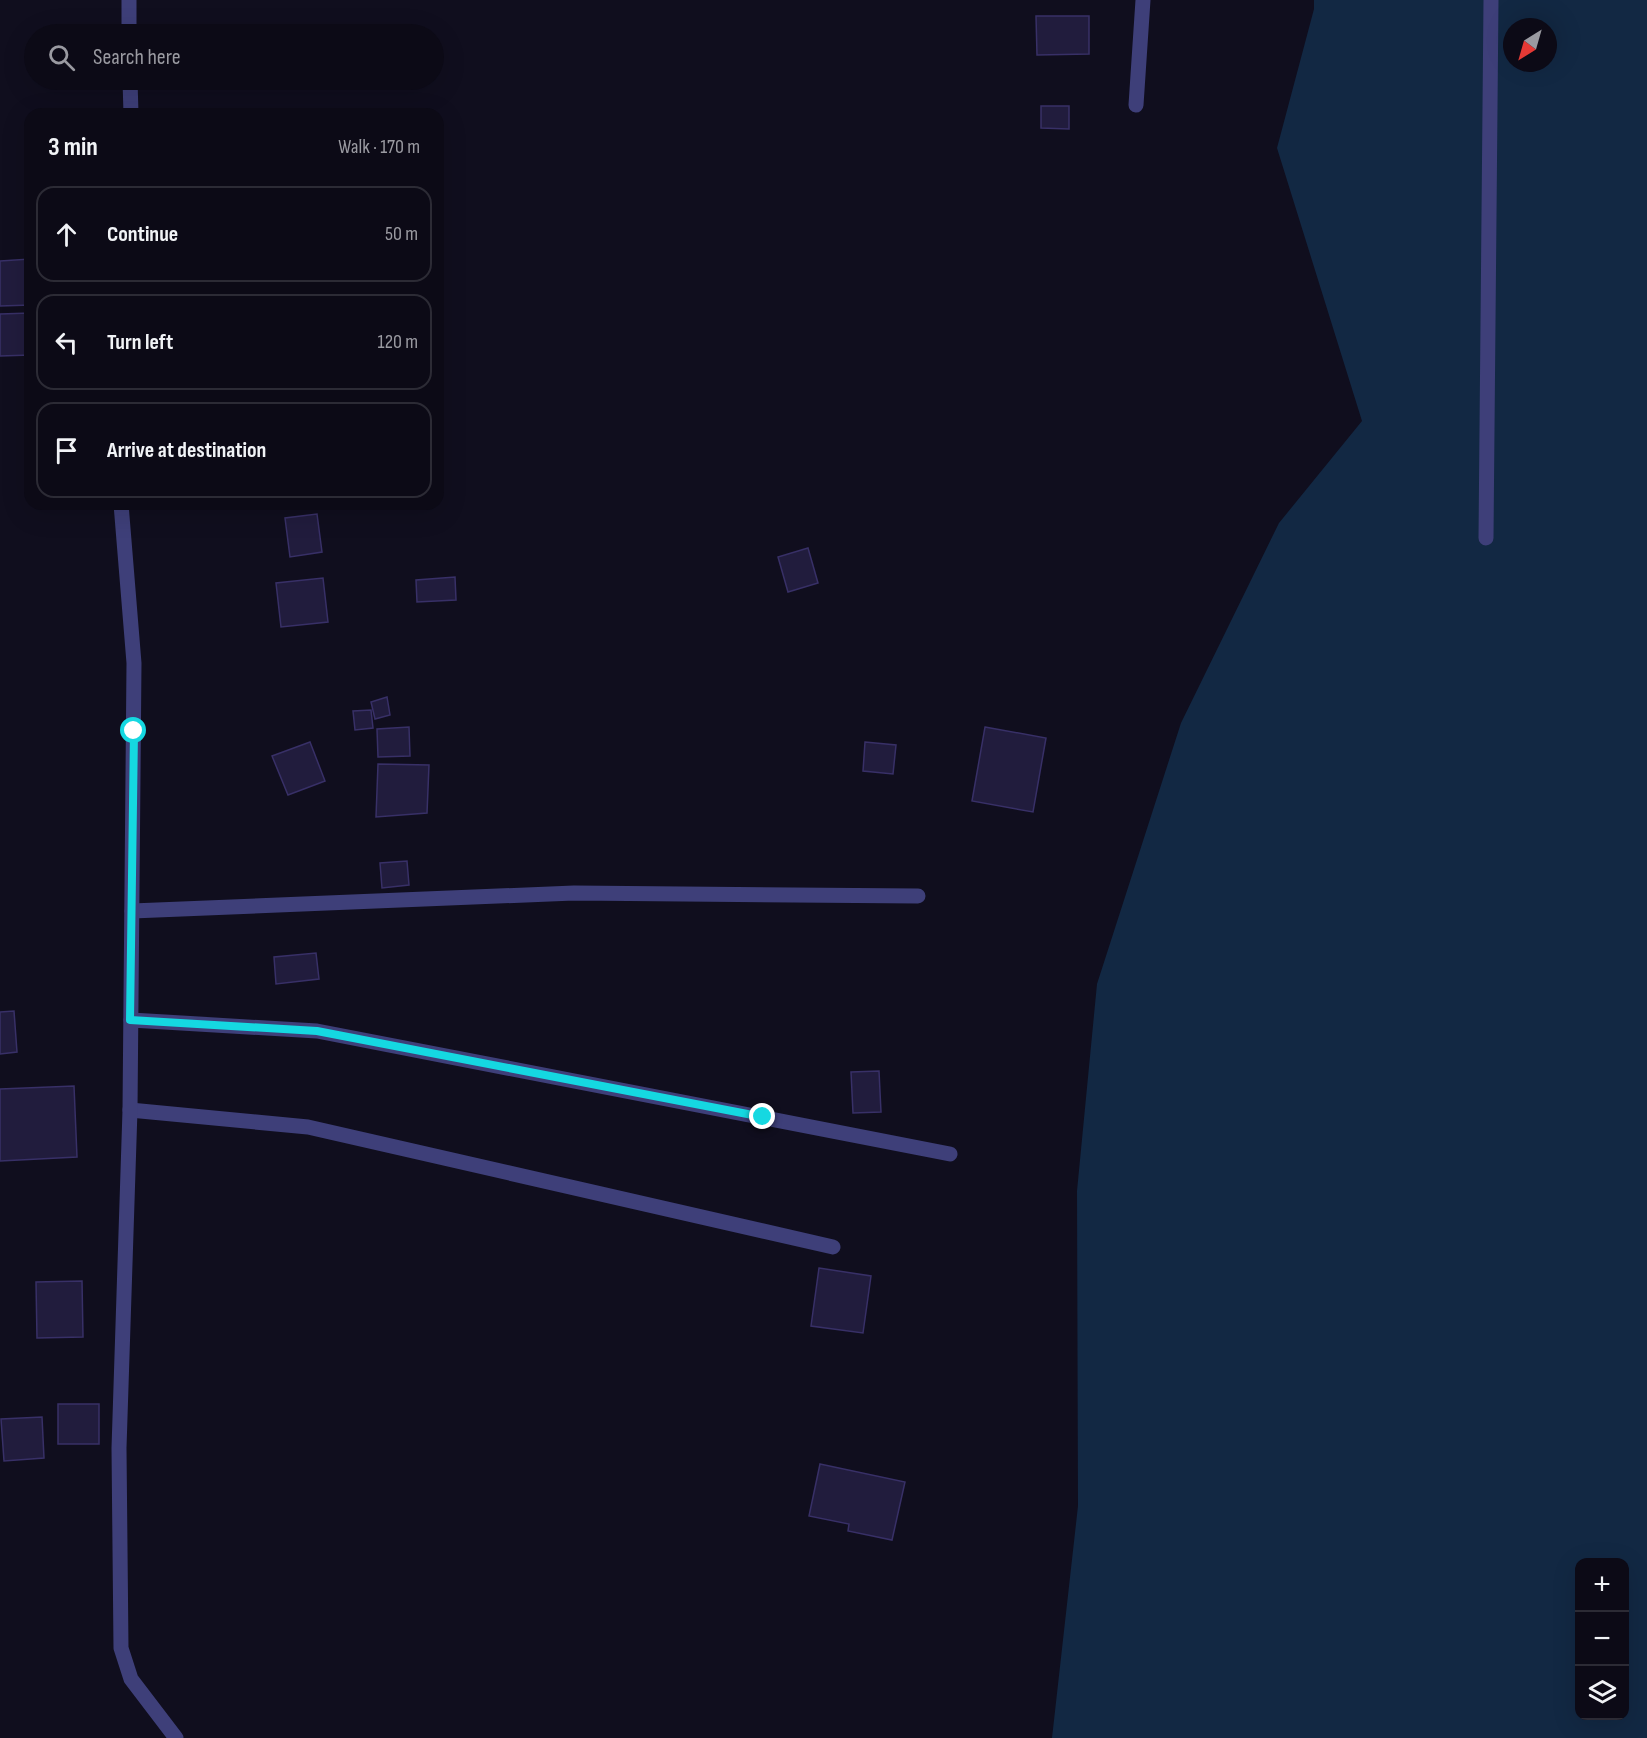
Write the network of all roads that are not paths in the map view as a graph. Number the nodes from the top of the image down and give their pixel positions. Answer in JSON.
{"nodes":[{"id":1,"x":129,"y":0,"type":"edge"},
{"id":2,"x":1143,"y":0,"type":"edge"},
{"id":3,"x":1491,"y":0,"type":"edge"},
{"id":4,"x":129,"y":24,"type":"edge"},
{"id":5,"x":130,"y":90,"type":"edge"},
{"id":6,"x":1136,"y":105,"type":"dead end"},
{"id":7,"x":131,"y":108,"type":"edge"},
{"id":8,"x":121,"y":510,"type":"edge"},
{"id":9,"x":1486,"y":538,"type":"dead end"},
{"id":10,"x":918,"y":896,"type":"dead end"},
{"id":11,"x":132,"y":911,"type":"junction"},
{"id":12,"x":130,"y":1020,"type":"junction"},
{"id":13,"x":130,"y":1110,"type":"junction"},
{"id":14,"x":950,"y":1154,"type":"dead end"},
{"id":15,"x":833,"y":1247,"type":"dead end"},
{"id":16,"x":176,"y":1738,"type":"edge"}],
"edges":[{"from":1,"to":4,"type":"street"},
{"from":2,"to":6,"type":"street"},
{"from":3,"to":9,"type":"street"},
{"from":5,"to":7,"type":"street"},
{"from":8,"to":11,"type":"street"},
{"from":10,"to":11,"type":"street"},
{"from":11,"to":12,"type":"street"},
{"from":12,"to":13,"type":"street"},
{"from":12,"to":14,"type":"street"},
{"from":13,"to":15,"type":"street"},
{"from":13,"to":16,"type":"street"}]}
